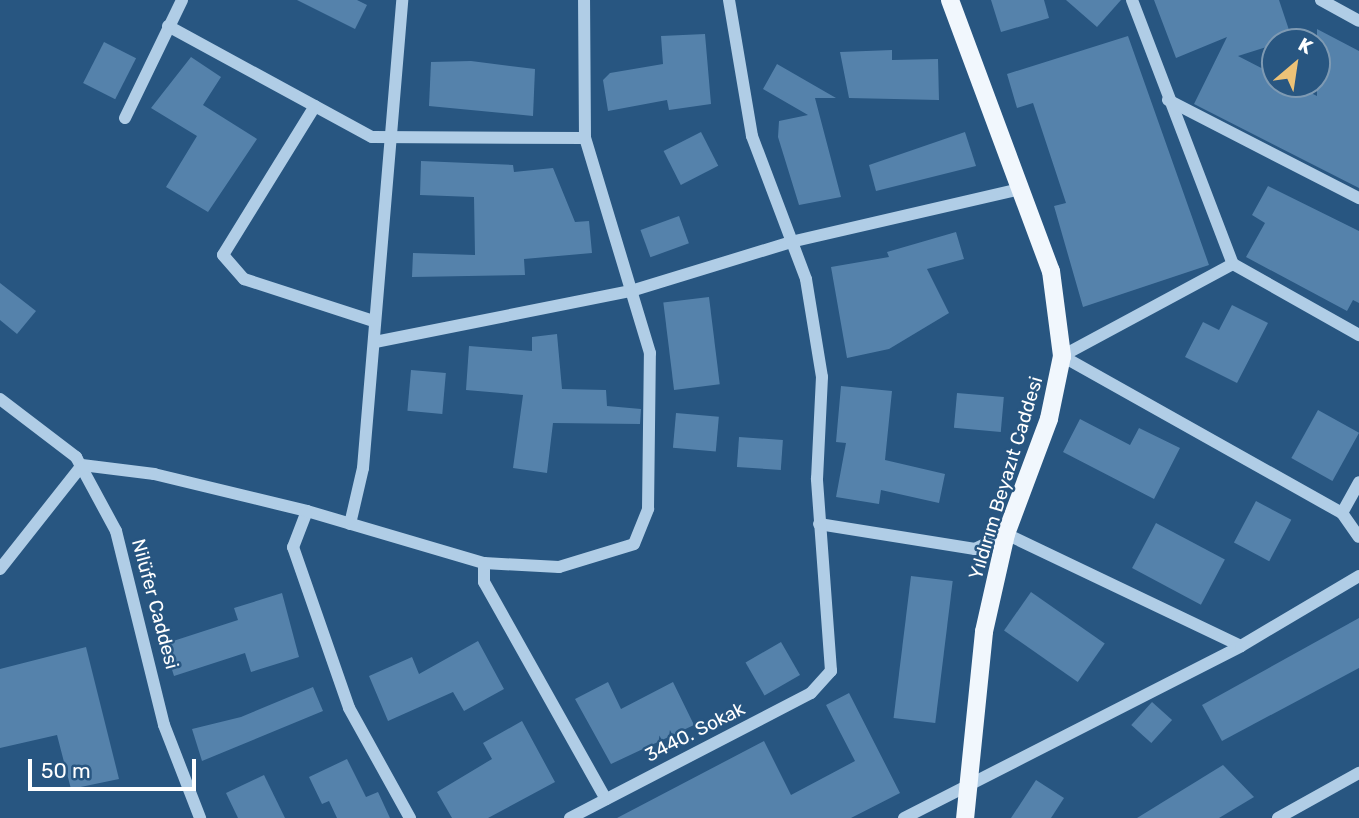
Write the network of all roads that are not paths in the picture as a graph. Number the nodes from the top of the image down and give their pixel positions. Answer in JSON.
{"nodes":[{"id":1,"x":181,"y":0,"type":"edge"},
{"id":2,"x":402,"y":0,"type":"edge"},
{"id":3,"x":584,"y":0,"type":"edge"},
{"id":4,"x":729,"y":0,"type":"edge"},
{"id":5,"x":950,"y":0,"type":"edge"},
{"id":6,"x":1132,"y":0,"type":"edge"},
{"id":7,"x":1321,"y":0,"type":"edge"},
{"id":8,"x":1359,"y":21,"type":"edge"},
{"id":9,"x":168,"y":26,"type":"junction"},
{"id":10,"x":1168,"y":100,"type":"junction"},
{"id":11,"x":315,"y":106,"type":"junction"},
{"id":12,"x":125,"y":118,"type":"dead end"},
{"id":13,"x":391,"y":137,"type":"junction"},
{"id":14,"x":585,"y":138,"type":"junction"},
{"id":15,"x":1020,"y":189,"type":"junction"},
{"id":16,"x":1359,"y":198,"type":"edge"},
{"id":17,"x":796,"y":241,"type":"junction"},
{"id":18,"x":1233,"y":264,"type":"junction"},
{"id":19,"x":631,"y":291,"type":"junction"},
{"id":20,"x":373,"y":321,"type":"junction"},
{"id":21,"x":1359,"y":335,"type":"edge"},
{"id":22,"x":375,"y":342,"type":"junction"},
{"id":23,"x":1062,"y":356,"type":"junction"},
{"id":24,"x":0,"y":399,"type":"edge"},
{"id":25,"x":82,"y":466,"type":"junction"},
{"id":26,"x":1359,"y":482,"type":"edge"},
{"id":27,"x":307,"y":511,"type":"junction"},
{"id":28,"x":1342,"y":513,"type":"junction"},
{"id":29,"x":350,"y":524,"type":"junction"},
{"id":30,"x":819,"y":524,"type":"junction"},
{"id":31,"x":1006,"y":534,"type":"junction"},
{"id":32,"x":1359,"y":537,"type":"edge"},
{"id":33,"x":484,"y":564,"type":"junction"},
{"id":34,"x":0,"y":569,"type":"edge"},
{"id":35,"x":1359,"y":576,"type":"edge"},
{"id":36,"x":1241,"y":646,"type":"junction"},
{"id":37,"x":1359,"y":774,"type":"edge"},
{"id":38,"x":964,"y":792,"type":"junction"},
{"id":39,"x":606,"y":799,"type":"junction"},
{"id":40,"x":200,"y":818,"type":"edge"},
{"id":41,"x":410,"y":818,"type":"edge"},
{"id":42,"x":570,"y":818,"type":"edge"},
{"id":43,"x":904,"y":818,"type":"edge"},
{"id":44,"x":965,"y":818,"type":"edge"},
{"id":45,"x":1278,"y":818,"type":"edge"}],
"edges":[{"from":1,"to":9,"type":"street"},
{"from":2,"to":13,"type":"street"},
{"from":3,"to":14,"type":"street"},
{"from":4,"to":17,"type":"street"},
{"from":5,"to":15,"type":"main road","name":"Yıldırım Beyazıt Caddesi"},
{"from":6,"to":10,"type":"street"},
{"from":7,"to":8,"type":"street"},
{"from":9,"to":11,"type":"street"},
{"from":9,"to":12,"type":"street"},
{"from":10,"to":16,"type":"street"},
{"from":10,"to":18,"type":"street"},
{"from":11,"to":13,"type":"street"},
{"from":11,"to":20,"type":"street"},
{"from":13,"to":14,"type":"street"},
{"from":13,"to":20,"type":"street"},
{"from":14,"to":19,"type":"street"},
{"from":15,"to":17,"type":"street"},
{"from":15,"to":23,"type":"main road","name":"Yıldırım Beyazıt Caddesi"},
{"from":17,"to":19,"type":"street"},
{"from":17,"to":30,"type":"street"},
{"from":18,"to":21,"type":"street"},
{"from":18,"to":23,"type":"street"},
{"from":19,"to":22,"type":"street"},
{"from":19,"to":33,"type":"street"},
{"from":20,"to":22,"type":"street"},
{"from":22,"to":29,"type":"street"},
{"from":23,"to":28,"type":"street"},
{"from":23,"to":31,"type":"main road","name":"Yıldırım Beyazıt Caddesi"},
{"from":24,"to":25,"type":"street","name":"Nilüfer Caddesi"},
{"from":25,"to":27,"type":"street"},
{"from":25,"to":34,"type":"street"},
{"from":25,"to":40,"type":"street","name":"Nilüfer Caddesi"},
{"from":26,"to":28,"type":"street"},
{"from":27,"to":29,"type":"street"},
{"from":27,"to":41,"type":"street"},
{"from":28,"to":32,"type":"street"},
{"from":29,"to":33,"type":"street"},
{"from":30,"to":31,"type":"street"},
{"from":30,"to":39,"type":"street","name":"3440. Sokak"},
{"from":31,"to":36,"type":"street"},
{"from":31,"to":38,"type":"main road","name":"Yıldırım Beyazıt Caddesi"},
{"from":33,"to":39,"type":"street"},
{"from":35,"to":36,"type":"street"},
{"from":36,"to":38,"type":"street"},
{"from":37,"to":45,"type":"street"},
{"from":38,"to":43,"type":"street"},
{"from":38,"to":44,"type":"main road","name":"Yıldırım Beyazıt Caddesi"},
{"from":39,"to":42,"type":"street","name":"3440. Sokak"}]}
